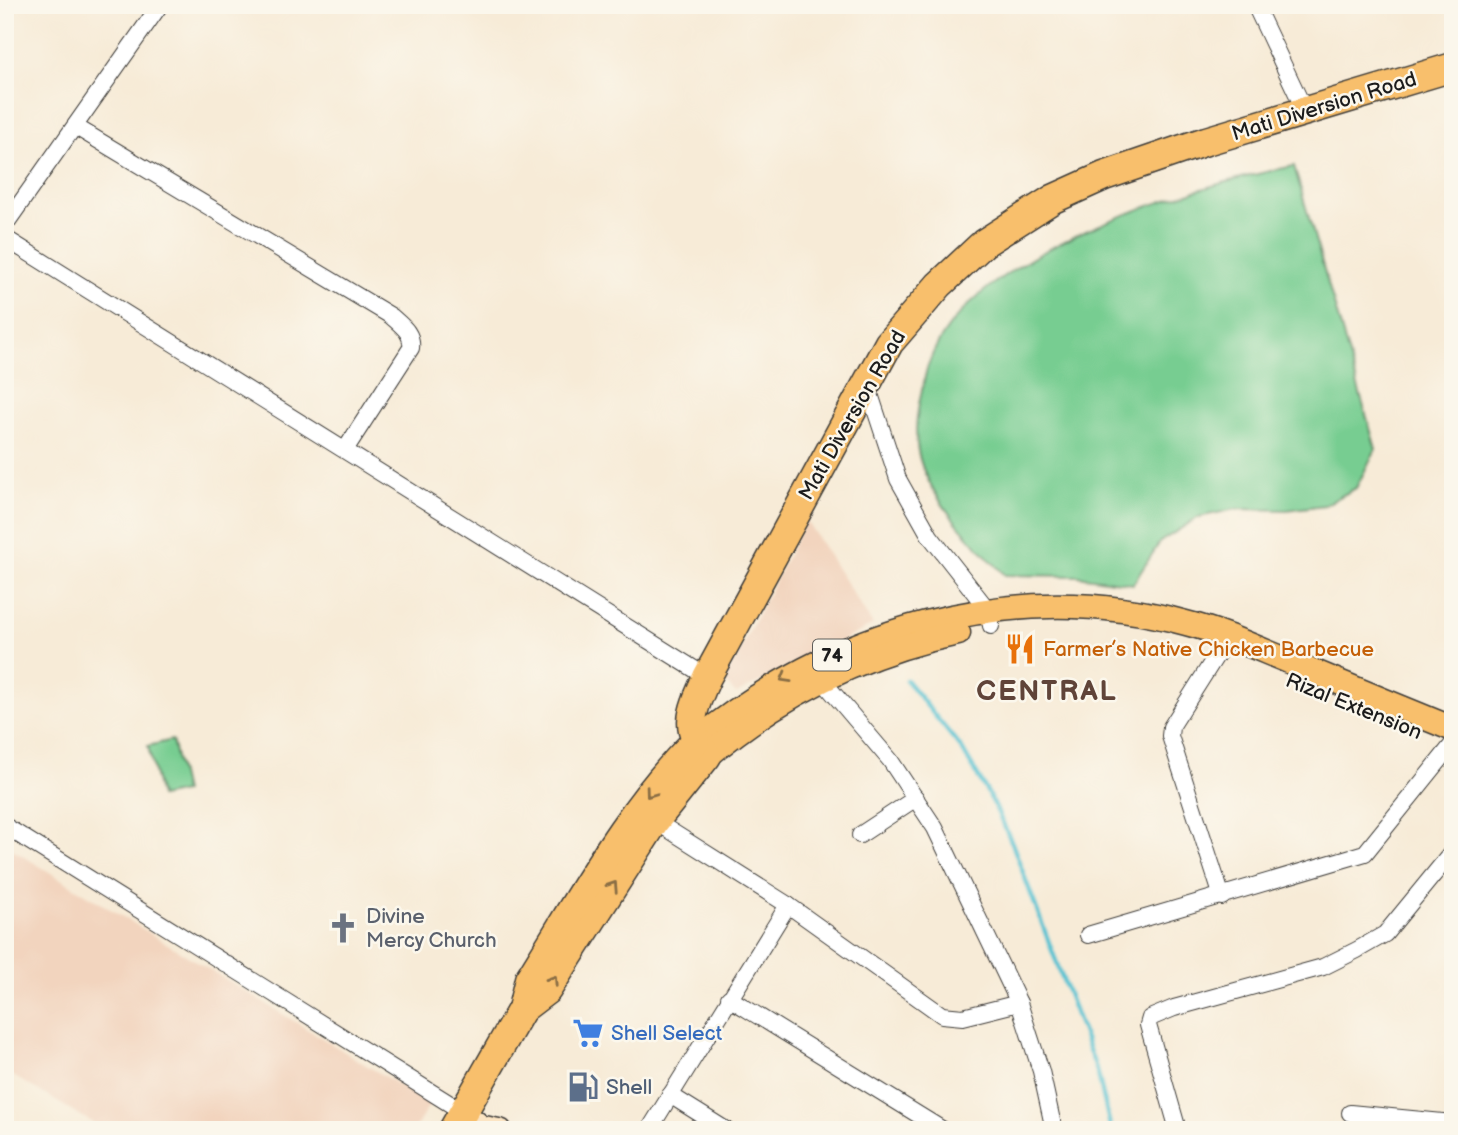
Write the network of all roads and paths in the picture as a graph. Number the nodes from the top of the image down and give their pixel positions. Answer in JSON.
{"nodes":[{"id":1,"x":160,"y":5,"type":"edge"},
{"id":2,"x":1255,"y":5,"type":"edge"},
{"id":3,"x":1453,"y":67,"type":"edge"},
{"id":4,"x":1305,"y":111,"type":"junction"},
{"id":5,"x":76,"y":127,"type":"junction"},
{"id":6,"x":5,"y":225,"type":"edge"},
{"id":7,"x":5,"y":238,"type":"edge"},
{"id":8,"x":866,"y":383,"type":"junction"},
{"id":9,"x":345,"y":450,"type":"junction"},
{"id":10,"x":989,"y":618,"type":"junction"},
{"id":11,"x":1224,"y":644,"type":"junction"},
{"id":12,"x":707,"y":677,"type":"junction"},
{"id":13,"x":822,"y":680,"type":"junction"},
{"id":14,"x":1452,"y":740,"type":"edge"},
{"id":15,"x":701,"y":749,"type":"junction"},
{"id":16,"x":916,"y":798,"type":"junction"},
{"id":17,"x":655,"y":821,"type":"junction"},
{"id":18,"x":5,"y":826,"type":"edge"},
{"id":19,"x":860,"y":835,"type":"dead end"},
{"id":20,"x":1453,"y":851,"type":"edge"},
{"id":21,"x":1222,"y":897,"type":"junction"},
{"id":22,"x":788,"y":905,"type":"junction"},
{"id":23,"x":1088,"y":935,"type":"dead end"},
{"id":24,"x":568,"y":938,"type":"junction"},
{"id":25,"x":729,"y":998,"type":"junction"},
{"id":26,"x":1018,"y":1003,"type":"junction"},
{"id":27,"x":670,"y":1095,"type":"junction"},
{"id":28,"x":1350,"y":1113,"type":"dead end"},
{"id":29,"x":1453,"y":1123,"type":"edge"},
{"id":30,"x":477,"y":1125,"type":"edge"},
{"id":31,"x":649,"y":1130,"type":"edge"},
{"id":32,"x":726,"y":1130,"type":"edge"},
{"id":33,"x":943,"y":1130,"type":"edge"},
{"id":34,"x":1054,"y":1130,"type":"edge"},
{"id":35,"x":1178,"y":1130,"type":"edge"}],
"edges":[{"from":1,"to":5,"type":"street"},
{"from":2,"to":4,"type":"street"},
{"from":3,"to":4,"type":"highway","name":"Mati Diversion Road"},
{"from":4,"to":8,"type":"highway","name":"Mati Diversion Road"},
{"from":5,"to":6,"type":"street"},
{"from":5,"to":9,"type":"street"},
{"from":7,"to":9,"type":"street"},
{"from":8,"to":10,"type":"street"},
{"from":8,"to":12,"type":"highway","name":"Mati Diversion Road"},
{"from":9,"to":12,"type":"street"},
{"from":10,"to":11,"type":"main road","name":"Rizal Extension","number":"74"},
{"from":10,"to":13,"type":"main road","name":"Rizal Extension","number":"74"},
{"from":10,"to":15,"type":"main road","name":"Rizal Extension","number":"74","one_way":true},
{"from":11,"to":14,"type":"main road","name":"Rizal Extension","number":"74"},
{"from":11,"to":21,"type":"street"},
{"from":12,"to":15,"type":"highway","name":"Mati Diversion Road"},
{"from":13,"to":15,"type":"main road","name":"Rizal Extension","number":"74"},
{"from":13,"to":16,"type":"street"},
{"from":14,"to":21,"type":"street"},
{"from":15,"to":17,"type":"highway","number":"74"},
{"from":15,"to":24,"type":"highway","number":"74","one_way":true},
{"from":16,"to":19,"type":"street"},
{"from":16,"to":26,"type":"street"},
{"from":17,"to":22,"type":"street"},
{"from":24,"to":17,"type":"highway","number":"74","one_way":true},
{"from":18,"to":30,"type":"street"},
{"from":20,"to":35,"type":"street"},
{"from":21,"to":23,"type":"street"},
{"from":22,"to":25,"type":"street"},
{"from":22,"to":26,"type":"street"},
{"from":24,"to":30,"type":"highway","number":"74"},
{"from":25,"to":27,"type":"street"},
{"from":25,"to":33,"type":"street"},
{"from":26,"to":34,"type":"street"},
{"from":27,"to":31,"type":"street"},
{"from":27,"to":32,"type":"street"},
{"from":28,"to":29,"type":"street"}]}
